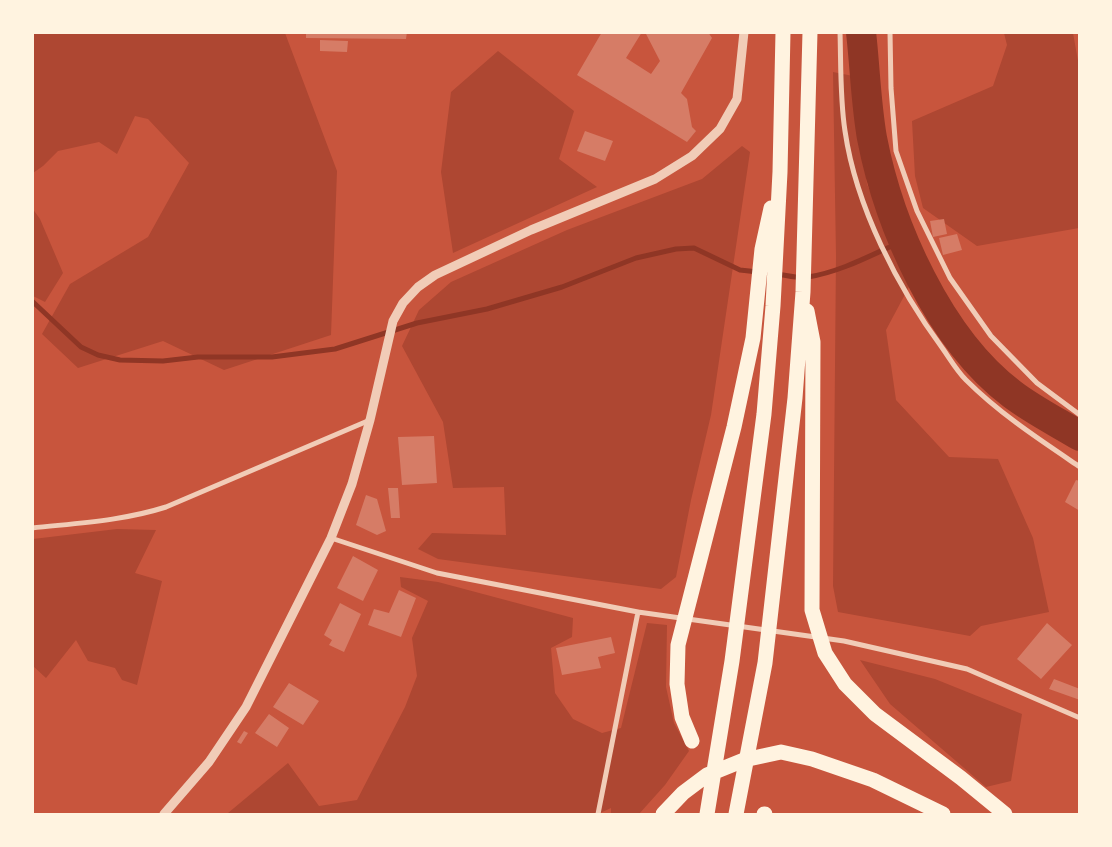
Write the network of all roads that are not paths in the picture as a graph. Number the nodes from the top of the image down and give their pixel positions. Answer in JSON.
{"nodes":[{"id":1,"x":744,"y":32,"type":"edge"},
{"id":2,"x":840,"y":32,"type":"edge"},
{"id":3,"x":890,"y":32,"type":"edge"},
{"id":4,"x":783,"y":40,"type":"edge"},
{"id":5,"x":810,"y":40,"type":"edge"},
{"id":6,"x":780,"y":172,"type":"junction"},
{"id":7,"x":803,"y":292,"type":"junction"},
{"id":8,"x":1080,"y":415,"type":"edge"},
{"id":9,"x":370,"y":420,"type":"junction"},
{"id":10,"x":1080,"y":467,"type":"edge"},
{"id":11,"x":32,"y":528,"type":"edge"},
{"id":12,"x":331,"y":538,"type":"junction"},
{"id":13,"x":638,"y":612,"type":"junction"},
{"id":14,"x":1080,"y":718,"type":"edge"},
{"id":15,"x":692,"y":741,"type":"dead end"},
{"id":16,"x":164,"y":814,"type":"edge"},
{"id":17,"x":598,"y":814,"type":"edge"},
{"id":18,"x":663,"y":814,"type":"edge"},
{"id":19,"x":707,"y":814,"type":"edge"},
{"id":20,"x":736,"y":814,"type":"edge"},
{"id":21,"x":943,"y":814,"type":"edge"},
{"id":22,"x":1006,"y":814,"type":"edge"}],
"edges":[{"from":1,"to":9,"type":"street"},
{"from":2,"to":10,"type":"street"},
{"from":3,"to":8,"type":"street"},
{"from":4,"to":6,"type":"highway"},
{"from":5,"to":7,"type":"highway"},
{"from":6,"to":15,"type":"highway"},
{"from":6,"to":19,"type":"highway"},
{"from":7,"to":20,"type":"highway"},
{"from":7,"to":22,"type":"highway"},
{"from":9,"to":11,"type":"street"},
{"from":9,"to":12,"type":"street"},
{"from":12,"to":13,"type":"street"},
{"from":12,"to":16,"type":"street"},
{"from":13,"to":14,"type":"street"},
{"from":13,"to":17,"type":"street"},
{"from":18,"to":21,"type":"highway"}]}
